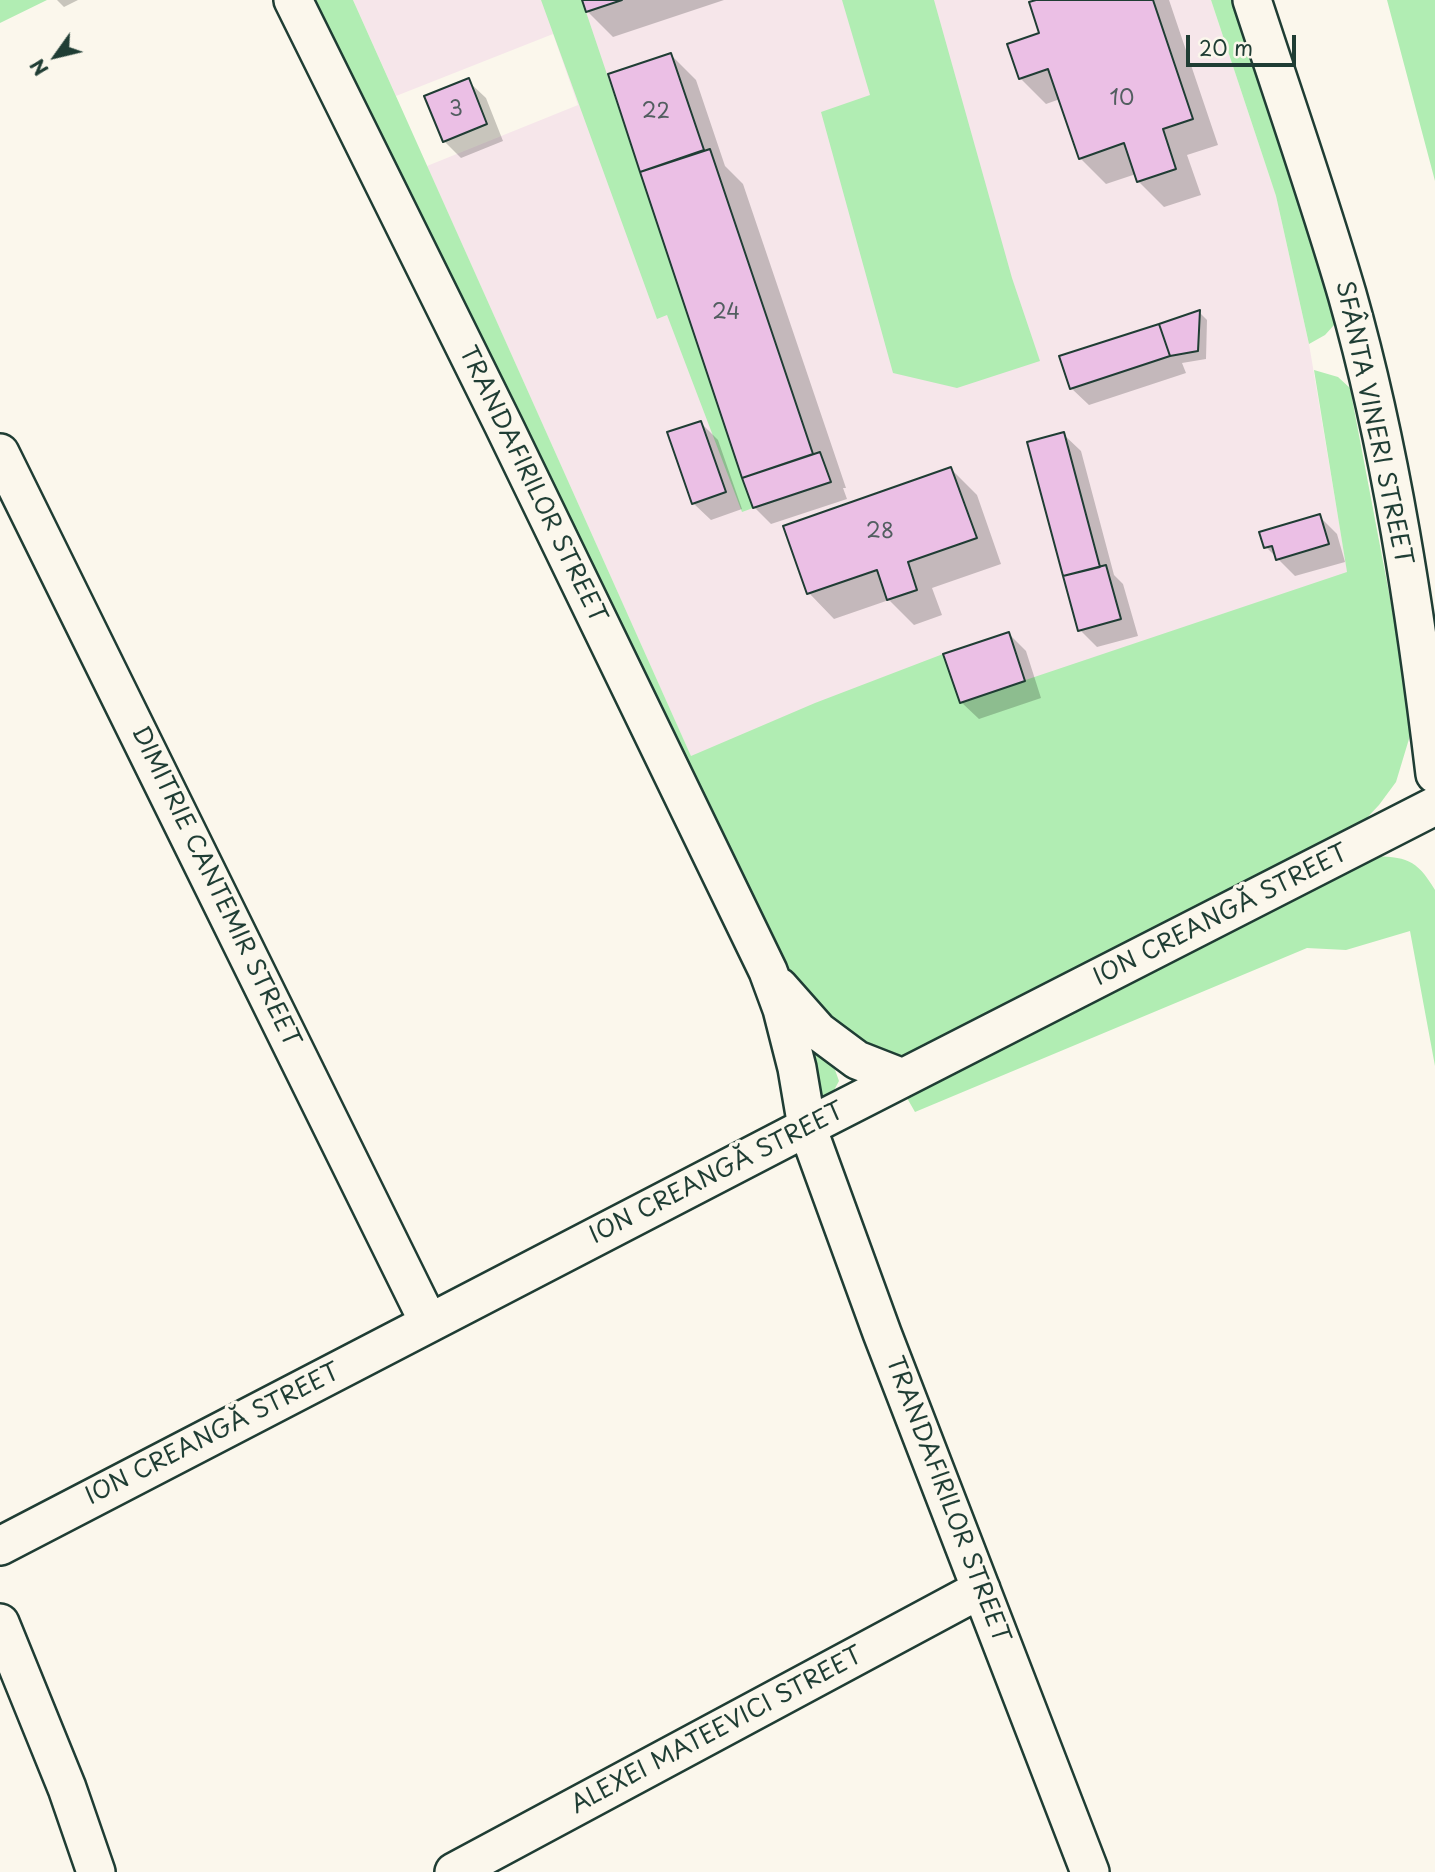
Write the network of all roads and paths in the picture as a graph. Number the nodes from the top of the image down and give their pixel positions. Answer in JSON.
{"nodes":[{"id":1,"x":293,"y":0,"type":"edge"},
{"id":2,"x":1252,"y":0,"type":"edge"},
{"id":3,"x":0,"y":453,"type":"edge"},
{"id":4,"x":1435,"y":775,"type":"edge"},
{"id":5,"x":1435,"y":806,"type":"edge"},
{"id":6,"x":768,"y":971,"type":"junction"},
{"id":7,"x":903,"y":1078,"type":"junction"},
{"id":8,"x":807,"y":1127,"type":"junction"},
{"id":9,"x":429,"y":1323,"type":"junction"},
{"id":10,"x":0,"y":1546,"type":"edge"},
{"id":11,"x":981,"y":1589,"type":"junction"},
{"id":12,"x":0,"y":1623,"type":"edge"},
{"id":13,"x":96,"y":1872,"type":"edge"},
{"id":14,"x":454,"y":1872,"type":"edge"},
{"id":15,"x":1090,"y":1872,"type":"edge"}],
"edges":[{"from":1,"to":6,"type":"street","name":"TRANDAFIRILOR STREET"},
{"from":2,"to":4,"type":"street","name":"SFÂNTA VINERI STREET"},
{"from":3,"to":9,"type":"street","name":"DIMITRIE CANTEMIR STREET"},
{"from":5,"to":7,"type":"street","name":"ION CREANGĂ STREET"},
{"from":6,"to":7,"type":"street"},
{"from":6,"to":8,"type":"street","name":"TRANDAFIRILOR STREET"},
{"from":7,"to":8,"type":"street","name":"ION CREANGĂ STREET"},
{"from":8,"to":9,"type":"street","name":"ION CREANGĂ STREET"},
{"from":8,"to":11,"type":"street","name":"TRANDAFIRILOR STREET"},
{"from":9,"to":10,"type":"street","name":"ION CREANGĂ STREET"},
{"from":11,"to":14,"type":"street","name":"ALEXEI MATEEVICI STREET"},
{"from":11,"to":15,"type":"street","name":"TRANDAFIRILOR STREET"},
{"from":12,"to":13,"type":"street"}]}
